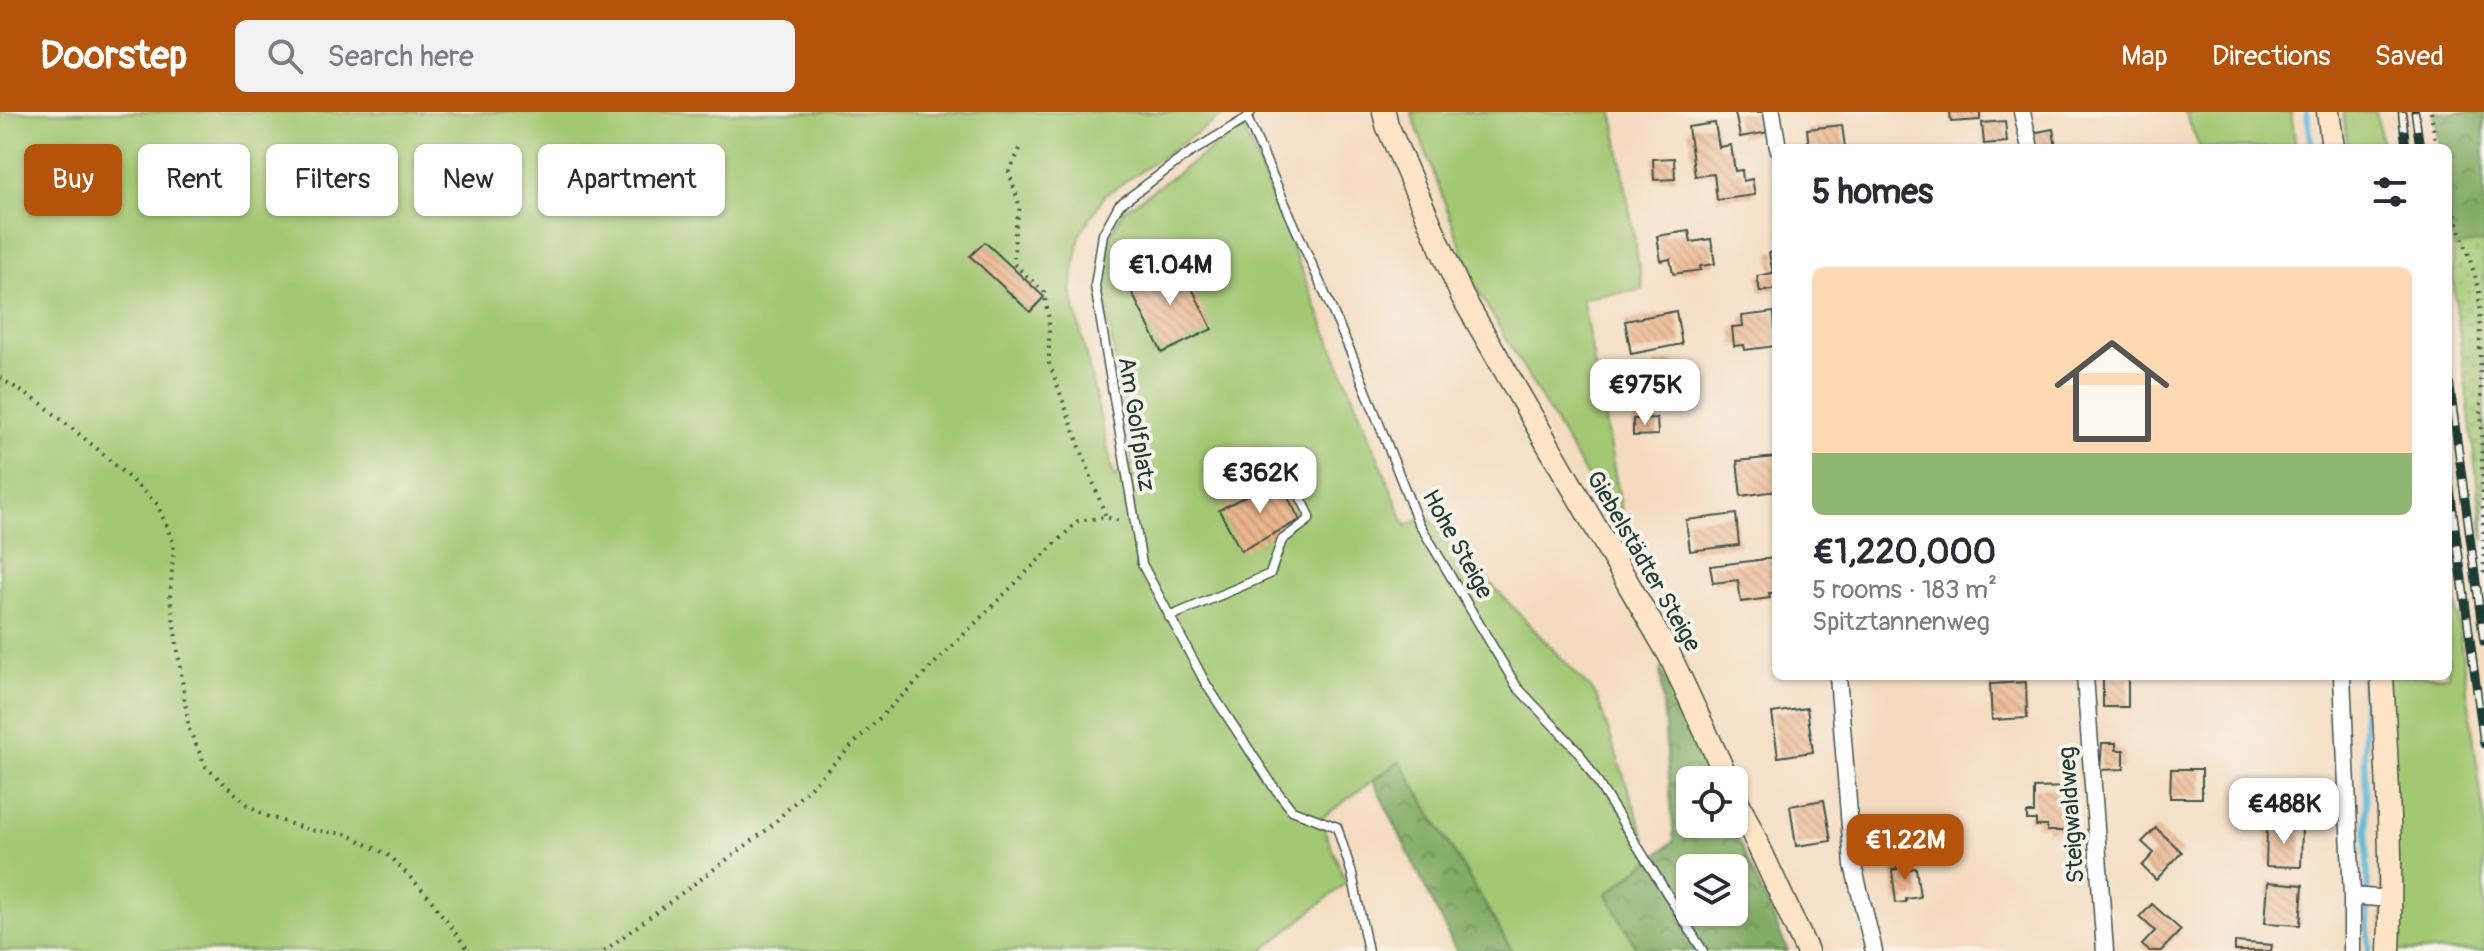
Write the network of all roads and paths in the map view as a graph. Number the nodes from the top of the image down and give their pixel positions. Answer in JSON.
{"nodes":[{"id":1,"x":1384,"y":112,"type":"edge"},
{"id":2,"x":1772,"y":112,"type":"edge"},
{"id":3,"x":2022,"y":112,"type":"edge"},
{"id":4,"x":2328,"y":112,"type":"edge"},
{"id":5,"x":2431,"y":112,"type":"edge"},
{"id":6,"x":1249,"y":115,"type":"edge"},
{"id":7,"x":1777,"y":144,"type":"edge"},
{"id":8,"x":2029,"y":144,"type":"edge"},
{"id":9,"x":2332,"y":144,"type":"edge"},
{"id":10,"x":2435,"y":144,"type":"edge"},
{"id":11,"x":1020,"y":149,"type":"dead end"},
{"id":12,"x":2452,"y":204,"type":"edge"},
{"id":13,"x":0,"y":378,"type":"edge"},
{"id":14,"x":1293,"y":482,"type":"dead end"},
{"id":15,"x":1106,"y":517,"type":"junction"},
{"id":16,"x":1133,"y":524,"type":"junction"},
{"id":17,"x":2484,"y":573,"type":"edge"},
{"id":18,"x":1169,"y":617,"type":"junction"},
{"id":19,"x":1838,"y":680,"type":"edge"},
{"id":20,"x":2085,"y":680,"type":"edge"},
{"id":21,"x":2342,"y":680,"type":"edge"},
{"id":22,"x":2382,"y":680,"type":"edge"},
{"id":23,"x":1721,"y":766,"type":"edge"},
{"id":24,"x":1748,"y":823,"type":"edge"},
{"id":25,"x":2356,"y":896,"type":"junction"},
{"id":26,"x":2386,"y":899,"type":"junction"},
{"id":27,"x":469,"y":951,"type":"edge"},
{"id":28,"x":604,"y":951,"type":"edge"},
{"id":29,"x":1368,"y":951,"type":"edge"},
{"id":30,"x":1703,"y":951,"type":"edge"},
{"id":31,"x":1807,"y":951,"type":"edge"},
{"id":32,"x":1874,"y":951,"type":"edge"},
{"id":33,"x":2105,"y":951,"type":"edge"},
{"id":34,"x":2352,"y":951,"type":"edge"},
{"id":35,"x":2389,"y":951,"type":"edge"}],
"edges":[{"from":1,"to":23,"type":"main road","name":"Giebelstädter Steige"},
{"from":2,"to":7,"type":"street"},
{"from":3,"to":8,"type":"street"},
{"from":4,"to":9,"type":"main road"},
{"from":5,"to":10,"type":"path"},
{"from":6,"to":16,"type":"lane","name":"Am Golfplatz"},
{"from":6,"to":30,"type":"lane","name":"Hohe Steige"},
{"from":11,"to":15,"type":"path"},
{"from":12,"to":17,"type":"path"},
{"from":13,"to":27,"type":"path"},
{"from":14,"to":18,"type":"lane"},
{"from":15,"to":16,"type":"path"},
{"from":15,"to":28,"type":"path"},
{"from":16,"to":18,"type":"lane","name":"Am Golfplatz"},
{"from":18,"to":29,"type":"lane","name":"Am Golfplatz"},
{"from":19,"to":32,"type":"street"},
{"from":20,"to":33,"type":"street","name":"Steigwaldweg"},
{"from":21,"to":25,"type":"street"},
{"from":22,"to":26,"type":"main road"},
{"from":24,"to":31,"type":"main road"},
{"from":25,"to":26,"type":"street"},
{"from":25,"to":34,"type":"street"},
{"from":26,"to":35,"type":"main road"}]}
